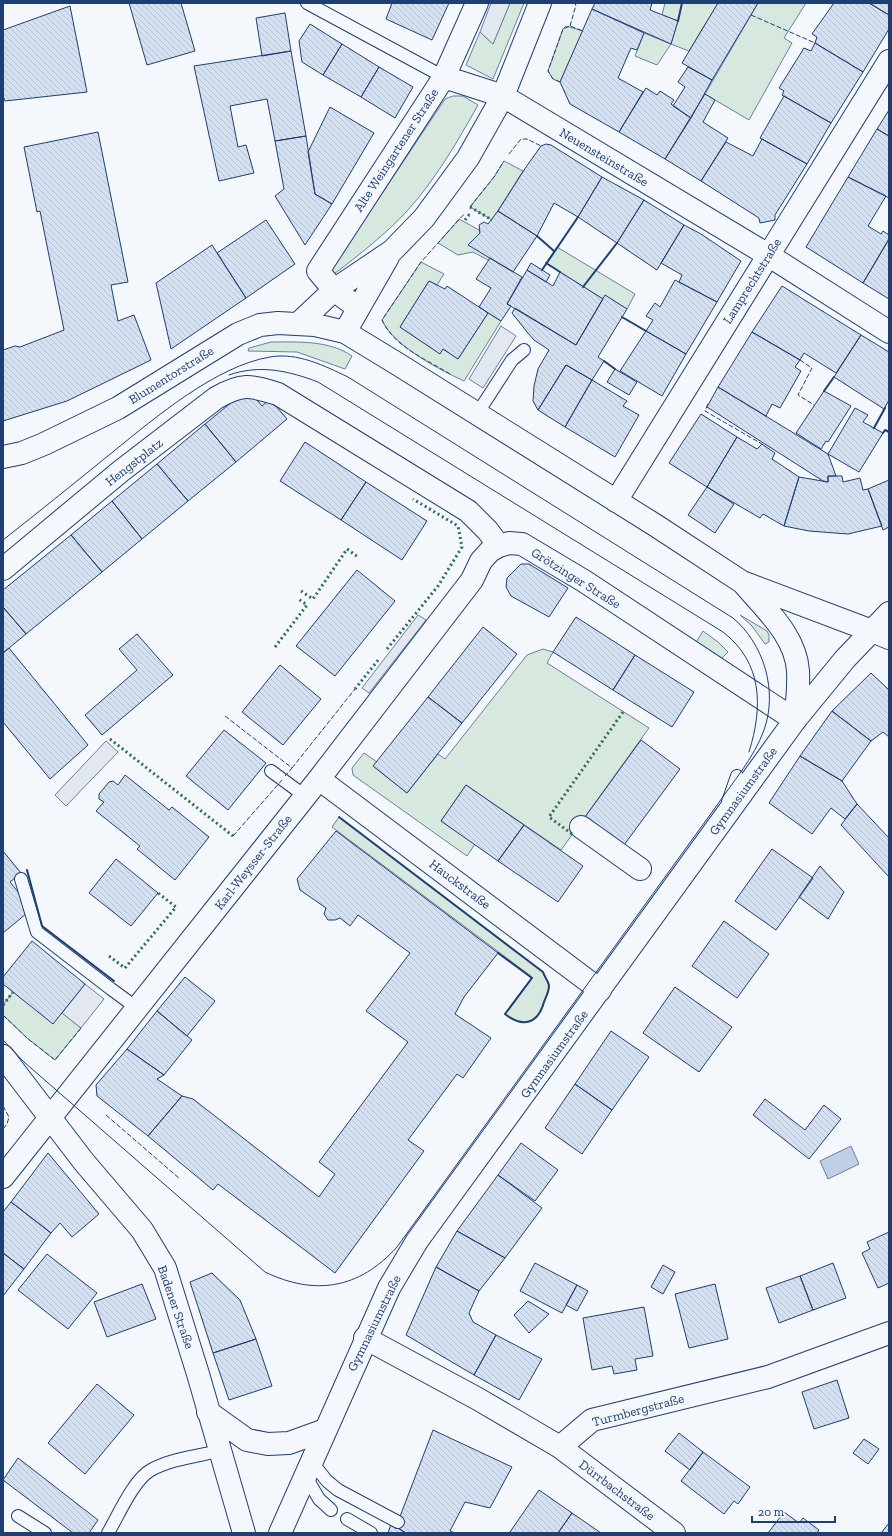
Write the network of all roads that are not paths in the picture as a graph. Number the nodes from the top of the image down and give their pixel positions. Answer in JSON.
{"nodes":[{"id":1,"x":308,"y":3,"type":"edge"},
{"id":2,"x":477,"y":3,"type":"edge"},
{"id":3,"x":540,"y":3,"type":"edge"},
{"id":4,"x":889,"y":61,"type":"edge"},
{"id":5,"x":444,"y":77,"type":"junction"},
{"id":6,"x":503,"y":96,"type":"junction"},
{"id":7,"x":392,"y":251,"type":"junction"},
{"id":8,"x":768,"y":255,"type":"junction"},
{"id":9,"x":334,"y":290,"type":"junction"},
{"id":10,"x":358,"y":308,"type":"junction"},
{"id":11,"x":298,"y":324,"type":"junction"},
{"id":12,"x":344,"y":332,"type":"junction"},
{"id":13,"x":889,"y":332,"type":"edge"},
{"id":14,"x":524,"y":350,"type":"dead end"},
{"id":15,"x":477,"y":414,"type":"junction"},
{"id":16,"x":3,"y":457,"type":"edge"},
{"id":17,"x":616,"y":501,"type":"junction"},
{"id":18,"x":499,"y":546,"type":"junction"},
{"id":19,"x":3,"y":569,"type":"edge"},
{"id":20,"x":742,"y":582,"type":"junction"},
{"id":21,"x":889,"y":613,"type":"edge"},
{"id":22,"x":880,"y":635,"type":"edge"},
{"id":23,"x":795,"y":720,"type":"junction"},
{"id":24,"x":271,"y":771,"type":"dead end"},
{"id":25,"x":737,"y":776,"type":"dead end"},
{"id":26,"x":319,"y":779,"type":"junction"},
{"id":27,"x":305,"y":796,"type":"junction"},
{"id":28,"x":722,"y":819,"type":"junction"},
{"id":29,"x":581,"y":827,"type":"dead end"},
{"id":30,"x":640,"y":869,"type":"dead end"},
{"id":31,"x":21,"y":880,"type":"dead end"},
{"id":32,"x":600,"y":990,"type":"junction"},
{"id":33,"x":137,"y":1008,"type":"junction"},
{"id":34,"x":3,"y":1056,"type":"edge"},
{"id":35,"x":52,"y":1118,"type":"junction"},
{"id":36,"x":3,"y":1177,"type":"edge"},
{"id":37,"x":889,"y":1333,"type":"edge"},
{"id":38,"x":366,"y":1338,"type":"junction"},
{"id":39,"x":208,"y":1412,"type":"junction"},
{"id":40,"x":324,"y":1430,"type":"junction"},
{"id":41,"x":560,"y":1447,"type":"junction"},
{"id":42,"x":219,"y":1451,"type":"junction"},
{"id":43,"x":308,"y":1468,"type":"junction"},
{"id":44,"x":331,"y":1510,"type":"dead end"},
{"id":45,"x":18,"y":1516,"type":"dead end"},
{"id":46,"x":347,"y":1519,"type":"dead end"},
{"id":47,"x":398,"y":1522,"type":"dead end"},
{"id":48,"x":45,"y":1533,"type":"edge"},
{"id":49,"x":108,"y":1533,"type":"edge"},
{"id":50,"x":244,"y":1533,"type":"edge"},
{"id":51,"x":280,"y":1533,"type":"edge"},
{"id":52,"x":370,"y":1533,"type":"edge"},
{"id":53,"x":674,"y":1533,"type":"edge"}],
"edges":[{"from":1,"to":5,"type":"lane","name":"Neuensteinstraße"},
{"from":2,"to":5,"type":"street","name":"Alte Weingartener Straße"},
{"from":3,"to":6,"type":"street"},
{"from":4,"to":8,"type":"street","name":"Lamprechtstraße"},
{"from":5,"to":6,"type":"street","name":"Neuensteinstraße"},
{"from":5,"to":9,"type":"street","name":"Alte Weingartener Straße"},
{"from":6,"to":7,"type":"street"},
{"from":6,"to":8,"type":"street","name":"Neuensteinstraße"},
{"from":7,"to":9,"type":"street"},
{"from":7,"to":10,"type":"street"},
{"from":8,"to":13,"type":"street","name":"Neuensteinstraße"},
{"from":8,"to":17,"type":"street","name":"Lamprechtstraße"},
{"from":9,"to":10,"type":"street","name":"Alte Weingartener Straße"},
{"from":9,"to":11,"type":"street"},
{"from":10,"to":12,"type":"street"},
{"from":11,"to":12,"type":"street","name":"Blumentorstraße"},
{"from":11,"to":16,"type":"street","name":"Blumentorstraße"},
{"from":12,"to":15,"type":"street"},
{"from":14,"to":15,"type":"lane"},
{"from":15,"to":17,"type":"street"},
{"from":17,"to":20,"type":"street"},
{"from":18,"to":19,"type":"street","name":"Hengstplatz"},
{"from":18,"to":23,"type":"street","name":"Grötzinger Straße"},
{"from":18,"to":26,"type":"street","name":"Karl-Weysser-Straße"},
{"from":20,"to":22,"type":"street"},
{"from":20,"to":23,"type":"street"},
{"from":21,"to":22,"type":"street","name":"Gymnasiumstraße"},
{"from":22,"to":23,"type":"street","name":"Gymnasiumstraße"},
{"from":23,"to":28,"type":"street","name":"Gymnasiumstraße"},
{"from":24,"to":27,"type":"lane"},
{"from":25,"to":28,"type":"lane"},
{"from":26,"to":27,"type":"street","name":"Karl-Weysser-Straße"},
{"from":26,"to":32,"type":"street","name":"Hauckstraße"},
{"from":27,"to":33,"type":"street","name":"Karl-Weysser-Straße"},
{"from":28,"to":32,"type":"street","name":"Gymnasiumstraße"},
{"from":29,"to":30,"type":"street"},
{"from":31,"to":33,"type":"lane"},
{"from":32,"to":38,"type":"street","name":"Gymnasiumstraße"},
{"from":33,"to":35,"type":"street","name":"Karl-Weysser-Straße"},
{"from":34,"to":35,"type":"street","name":"Badener Straße"},
{"from":35,"to":36,"type":"street","name":"Karl-Weysser-Straße"},
{"from":35,"to":39,"type":"street","name":"Badener Straße"},
{"from":37,"to":41,"type":"street","name":"Turmbergstraße"},
{"from":38,"to":40,"type":"street","name":"Gymnasiumstraße"},
{"from":38,"to":41,"type":"street"},
{"from":39,"to":40,"type":"street"},
{"from":39,"to":42,"type":"street","name":"Badener Straße"},
{"from":40,"to":43,"type":"street","name":"Gymnasiumstraße"},
{"from":41,"to":53,"type":"street","name":"Dürrbachstraße"},
{"from":42,"to":49,"type":"lane"},
{"from":42,"to":50,"type":"street","name":"Badener Straße"},
{"from":43,"to":44,"type":"lane"},
{"from":43,"to":47,"type":"lane"},
{"from":43,"to":51,"type":"street","name":"Gymnasiumstraße"},
{"from":45,"to":48,"type":"lane"},
{"from":46,"to":52,"type":"lane"}]}
